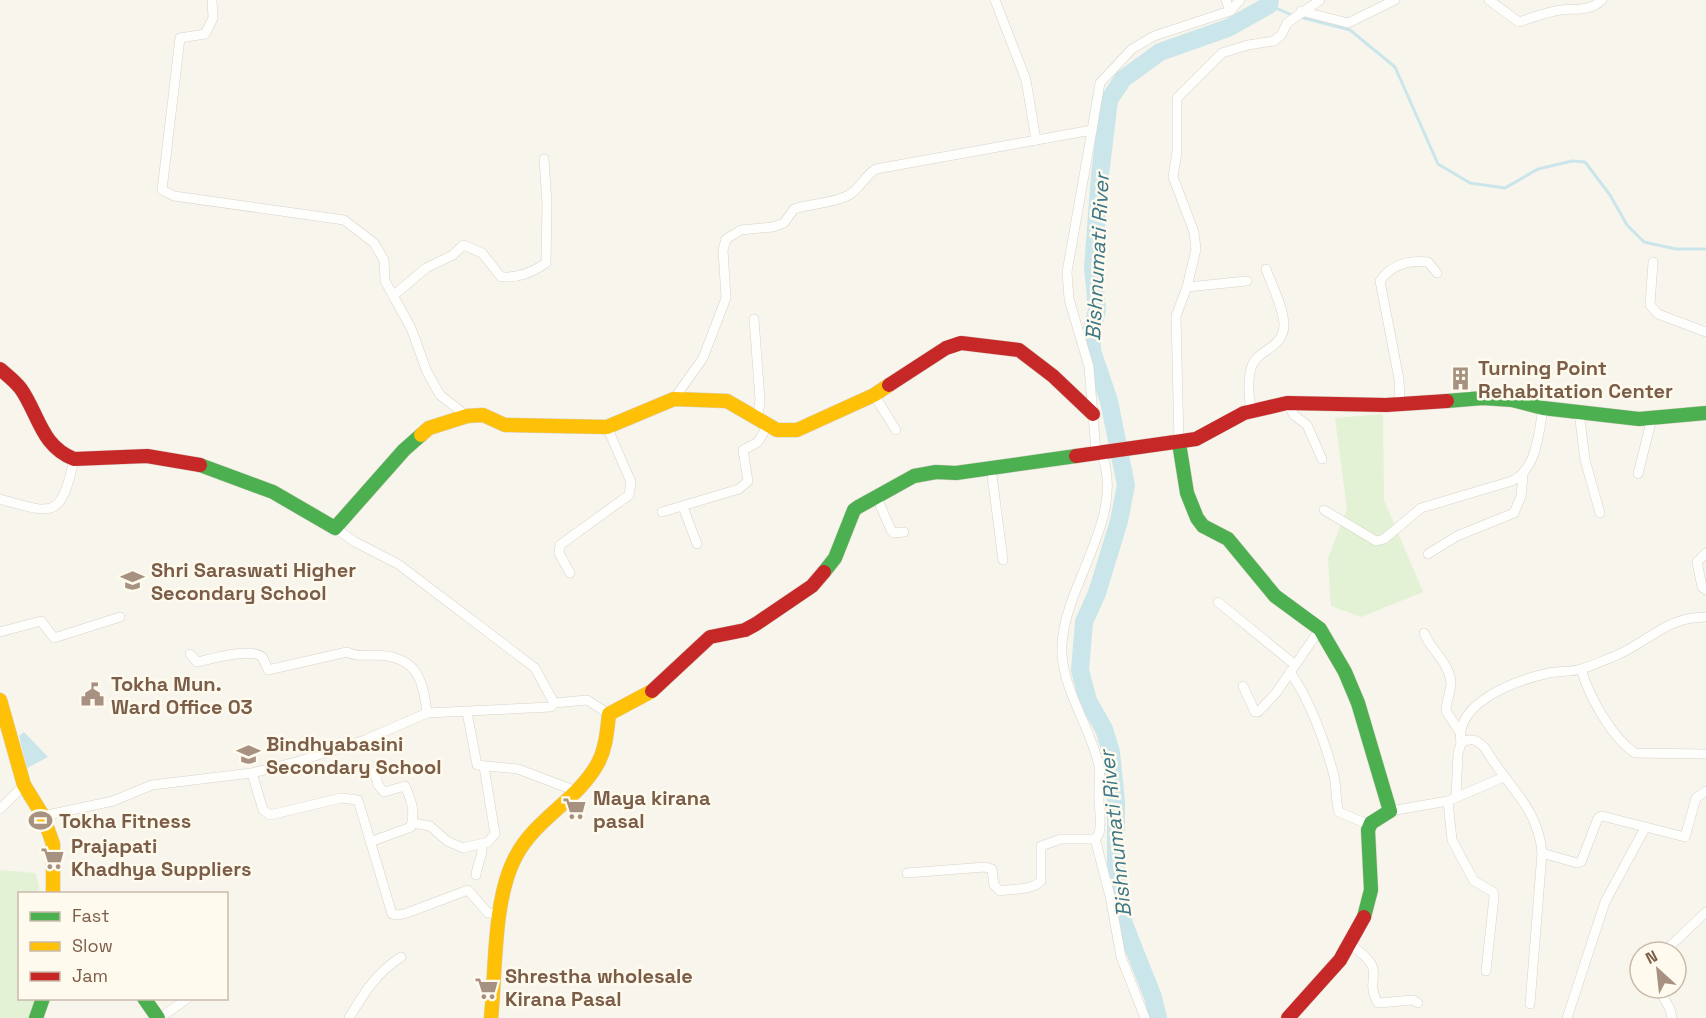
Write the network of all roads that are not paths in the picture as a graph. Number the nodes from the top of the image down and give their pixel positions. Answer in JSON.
{"nodes":[{"id":1,"x":212,"y":0,"type":"edge"},
{"id":2,"x":995,"y":0,"type":"edge"},
{"id":3,"x":1226,"y":0,"type":"edge"},
{"id":4,"x":1240,"y":0,"type":"edge"},
{"id":5,"x":1320,"y":0,"type":"edge"},
{"id":6,"x":1395,"y":0,"type":"edge"},
{"id":7,"x":1489,"y":0,"type":"edge"},
{"id":8,"x":1560,"y":0,"type":"edge"},
{"id":9,"x":1602,"y":0,"type":"edge"},
{"id":10,"x":1564,"y":10,"type":"junction"},
{"id":11,"x":1301,"y":11,"type":"junction"},
{"id":12,"x":1230,"y":12,"type":"junction"},
{"id":13,"x":1092,"y":130,"type":"junction"},
{"id":14,"x":1036,"y":140,"type":"junction"},
{"id":15,"x":544,"y":159,"type":"dead end"},
{"id":16,"x":1653,"y":262,"type":"dead end"},
{"id":17,"x":1266,"y":269,"type":"dead end"},
{"id":18,"x":1437,"y":273,"type":"dead end"},
{"id":19,"x":1247,"y":281,"type":"dead end"},
{"id":20,"x":1187,"y":287,"type":"junction"},
{"id":21,"x":393,"y":296,"type":"junction"},
{"id":22,"x":754,"y":319,"type":"dead end"},
{"id":23,"x":1706,"y":332,"type":"edge"},
{"id":24,"x":0,"y":369,"type":"edge"},
{"id":25,"x":874,"y":395,"type":"junction"},
{"id":26,"x":675,"y":399,"type":"junction"},
{"id":27,"x":1287,"y":403,"type":"junction"},
{"id":28,"x":1400,"y":403,"type":"junction"},
{"id":29,"x":1543,"y":408,"type":"junction"},
{"id":30,"x":1251,"y":410,"type":"junction"},
{"id":31,"x":1579,"y":412,"type":"junction"},
{"id":32,"x":1706,"y":413,"type":"edge"},
{"id":33,"x":1093,"y":414,"type":"junction"},
{"id":34,"x":467,"y":416,"type":"junction"},
{"id":35,"x":1652,"y":418,"type":"junction"},
{"id":36,"x":763,"y":422,"type":"junction"},
{"id":37,"x":607,"y":427,"type":"junction"},
{"id":38,"x":896,"y":430,"type":"dead end"},
{"id":39,"x":1179,"y":442,"type":"junction"},
{"id":40,"x":1102,"y":452,"type":"junction"},
{"id":41,"x":74,"y":459,"type":"junction"},
{"id":42,"x":1322,"y":459,"type":"dead end"},
{"id":43,"x":992,"y":468,"type":"junction"},
{"id":44,"x":1638,"y":474,"type":"dead end"},
{"id":45,"x":1523,"y":475,"type":"junction"},
{"id":46,"x":877,"y":498,"type":"junction"},
{"id":47,"x":0,"y":499,"type":"edge"},
{"id":48,"x":683,"y":507,"type":"junction"},
{"id":49,"x":1324,"y":510,"type":"dead end"},
{"id":50,"x":662,"y":512,"type":"dead end"},
{"id":51,"x":1600,"y":513,"type":"dead end"},
{"id":52,"x":335,"y":528,"type":"junction"},
{"id":53,"x":904,"y":532,"type":"dead end"},
{"id":54,"x":697,"y":543,"type":"dead end"},
{"id":55,"x":1706,"y":553,"type":"edge"},
{"id":56,"x":1428,"y":554,"type":"dead end"},
{"id":57,"x":1003,"y":560,"type":"dead end"},
{"id":58,"x":570,"y":573,"type":"dead end"},
{"id":59,"x":1706,"y":590,"type":"edge"},
{"id":60,"x":1218,"y":602,"type":"dead end"},
{"id":61,"x":120,"y":617,"type":"dead end"},
{"id":62,"x":1706,"y":617,"type":"edge"},
{"id":63,"x":1320,"y":629,"type":"junction"},
{"id":64,"x":0,"y":632,"type":"edge"},
{"id":65,"x":1424,"y":633,"type":"dead end"},
{"id":66,"x":190,"y":654,"type":"dead end"},
{"id":67,"x":1293,"y":668,"type":"junction"},
{"id":68,"x":1581,"y":669,"type":"junction"},
{"id":69,"x":1243,"y":686,"type":"dead end"},
{"id":70,"x":0,"y":700,"type":"edge"},
{"id":71,"x":554,"y":703,"type":"junction"},
{"id":72,"x":467,"y":712,"type":"junction"},
{"id":73,"x":428,"y":713,"type":"junction"},
{"id":74,"x":609,"y":714,"type":"junction"},
{"id":75,"x":1459,"y":730,"type":"junction"},
{"id":76,"x":1461,"y":743,"type":"junction"},
{"id":77,"x":1706,"y":754,"type":"edge"},
{"id":78,"x":484,"y":767,"type":"junction"},
{"id":79,"x":375,"y":772,"type":"dead end"},
{"id":80,"x":252,"y":773,"type":"junction"},
{"id":81,"x":1504,"y":777,"type":"junction"},
{"id":82,"x":24,"y":785,"type":"junction"},
{"id":83,"x":576,"y":791,"type":"junction"},
{"id":84,"x":1706,"y":791,"type":"edge"},
{"id":85,"x":1452,"y":798,"type":"junction"},
{"id":86,"x":0,"y":809,"type":"edge"},
{"id":87,"x":1390,"y":811,"type":"junction"},
{"id":88,"x":43,"y":816,"type":"junction"},
{"id":89,"x":412,"y":823,"type":"junction"},
{"id":90,"x":1370,"y":825,"type":"junction"},
{"id":91,"x":1645,"y":828,"type":"junction"},
{"id":92,"x":1095,"y":839,"type":"junction"},
{"id":93,"x":370,"y":842,"type":"junction"},
{"id":94,"x":482,"y":844,"type":"junction"},
{"id":95,"x":1542,"y":854,"type":"junction"},
{"id":96,"x":907,"y":873,"type":"dead end"},
{"id":97,"x":476,"y":875,"type":"dead end"},
{"id":98,"x":53,"y":892,"type":"edge"},
{"id":99,"x":1706,"y":912,"type":"edge"},
{"id":100,"x":498,"y":914,"type":"junction"},
{"id":101,"x":1677,"y":940,"type":"edge"},
{"id":102,"x":1352,"y":946,"type":"junction"},
{"id":103,"x":401,"y":957,"type":"dead end"},
{"id":104,"x":1486,"y":971,"type":"dead end"},
{"id":105,"x":43,"y":1000,"type":"edge"},
{"id":106,"x":145,"y":1000,"type":"edge"},
{"id":107,"x":186,"y":1000,"type":"edge"},
{"id":108,"x":1665,"y":1000,"type":"edge"},
{"id":109,"x":1418,"y":1003,"type":"dead end"},
{"id":110,"x":1530,"y":1004,"type":"dead end"},
{"id":111,"x":36,"y":1018,"type":"edge"},
{"id":112,"x":159,"y":1018,"type":"edge"},
{"id":113,"x":349,"y":1018,"type":"edge"},
{"id":114,"x":491,"y":1018,"type":"edge"},
{"id":115,"x":1145,"y":1018,"type":"edge"},
{"id":116,"x":1288,"y":1018,"type":"edge"},
{"id":117,"x":1567,"y":1018,"type":"edge"},
{"id":118,"x":1672,"y":1018,"type":"edge"}],
"edges":[{"from":1,"to":21,"type":"street"},
{"from":2,"to":14,"type":"street"},
{"from":3,"to":12,"type":"street"},
{"from":4,"to":12,"type":"street"},
{"from":5,"to":11,"type":"street"},
{"from":6,"to":11,"type":"street"},
{"from":7,"to":10,"type":"street"},
{"from":8,"to":10,"type":"street"},
{"from":9,"to":10,"type":"street"},
{"from":11,"to":20,"type":"street"},
{"from":12,"to":13,"type":"street"},
{"from":13,"to":14,"type":"street"},
{"from":13,"to":33,"type":"street"},
{"from":14,"to":26,"type":"street"},
{"from":15,"to":21,"type":"street"},
{"from":16,"to":23,"type":"street"},
{"from":17,"to":30,"type":"street"},
{"from":18,"to":28,"type":"street"},
{"from":19,"to":20,"type":"street"},
{"from":20,"to":39,"type":"street"},
{"from":21,"to":34,"type":"street"},
{"from":22,"to":36,"type":"street"},
{"from":24,"to":41,"type":"street"},
{"from":25,"to":33,"type":"street"},
{"from":25,"to":36,"type":"street"},
{"from":25,"to":38,"type":"street"},
{"from":26,"to":36,"type":"street"},
{"from":26,"to":37,"type":"street"},
{"from":27,"to":28,"type":"street"},
{"from":27,"to":30,"type":"street"},
{"from":27,"to":42,"type":"street"},
{"from":28,"to":29,"type":"street"},
{"from":29,"to":31,"type":"street"},
{"from":29,"to":45,"type":"street"},
{"from":30,"to":39,"type":"street"},
{"from":31,"to":35,"type":"street"},
{"from":31,"to":51,"type":"street"},
{"from":32,"to":35,"type":"street"},
{"from":33,"to":40,"type":"street"},
{"from":34,"to":37,"type":"street"},
{"from":34,"to":52,"type":"street"},
{"from":35,"to":44,"type":"street"},
{"from":36,"to":48,"type":"street"},
{"from":37,"to":58,"type":"street"},
{"from":39,"to":40,"type":"street"},
{"from":39,"to":63,"type":"street"},
{"from":40,"to":43,"type":"street"},
{"from":40,"to":92,"type":"street"},
{"from":41,"to":47,"type":"street"},
{"from":41,"to":52,"type":"street"},
{"from":43,"to":46,"type":"street"},
{"from":43,"to":57,"type":"street"},
{"from":45,"to":49,"type":"street"},
{"from":45,"to":56,"type":"street"},
{"from":46,"to":53,"type":"street"},
{"from":46,"to":74,"type":"street"},
{"from":48,"to":50,"type":"street"},
{"from":48,"to":54,"type":"street"},
{"from":52,"to":71,"type":"street"},
{"from":55,"to":59,"type":"street"},
{"from":60,"to":67,"type":"street"},
{"from":61,"to":64,"type":"street"},
{"from":62,"to":68,"type":"street"},
{"from":63,"to":67,"type":"street"},
{"from":63,"to":87,"type":"street"},
{"from":65,"to":75,"type":"street"},
{"from":66,"to":73,"type":"street"},
{"from":67,"to":69,"type":"street"},
{"from":67,"to":90,"type":"street"},
{"from":68,"to":75,"type":"street"},
{"from":68,"to":77,"type":"street"},
{"from":70,"to":82,"type":"street"},
{"from":71,"to":72,"type":"street"},
{"from":71,"to":74,"type":"street"},
{"from":72,"to":73,"type":"street"},
{"from":72,"to":78,"type":"street"},
{"from":73,"to":80,"type":"street"},
{"from":74,"to":83,"type":"street"},
{"from":75,"to":76,"type":"street"},
{"from":76,"to":81,"type":"street"},
{"from":76,"to":85,"type":"street"},
{"from":78,"to":83,"type":"street"},
{"from":78,"to":94,"type":"street"},
{"from":79,"to":89,"type":"street"},
{"from":80,"to":88,"type":"street"},
{"from":80,"to":93,"type":"street"},
{"from":81,"to":85,"type":"street"},
{"from":81,"to":95,"type":"street"},
{"from":82,"to":86,"type":"street"},
{"from":82,"to":88,"type":"street"},
{"from":83,"to":100,"type":"street"},
{"from":84,"to":91,"type":"street"},
{"from":85,"to":87,"type":"street"},
{"from":85,"to":104,"type":"street"},
{"from":87,"to":90,"type":"street"},
{"from":88,"to":98,"type":"street"},
{"from":89,"to":93,"type":"street"},
{"from":89,"to":94,"type":"street"},
{"from":90,"to":102,"type":"street"},
{"from":91,"to":95,"type":"street"},
{"from":91,"to":117,"type":"street"},
{"from":92,"to":96,"type":"street"},
{"from":92,"to":115,"type":"street"},
{"from":93,"to":100,"type":"street"},
{"from":94,"to":97,"type":"street"},
{"from":95,"to":110,"type":"street"},
{"from":99,"to":101,"type":"street"},
{"from":100,"to":114,"type":"street"},
{"from":102,"to":109,"type":"street"},
{"from":102,"to":116,"type":"street"},
{"from":103,"to":113,"type":"street"},
{"from":105,"to":111,"type":"street"},
{"from":106,"to":112,"type":"street"},
{"from":107,"to":112,"type":"street"},
{"from":108,"to":118,"type":"street"}]}
